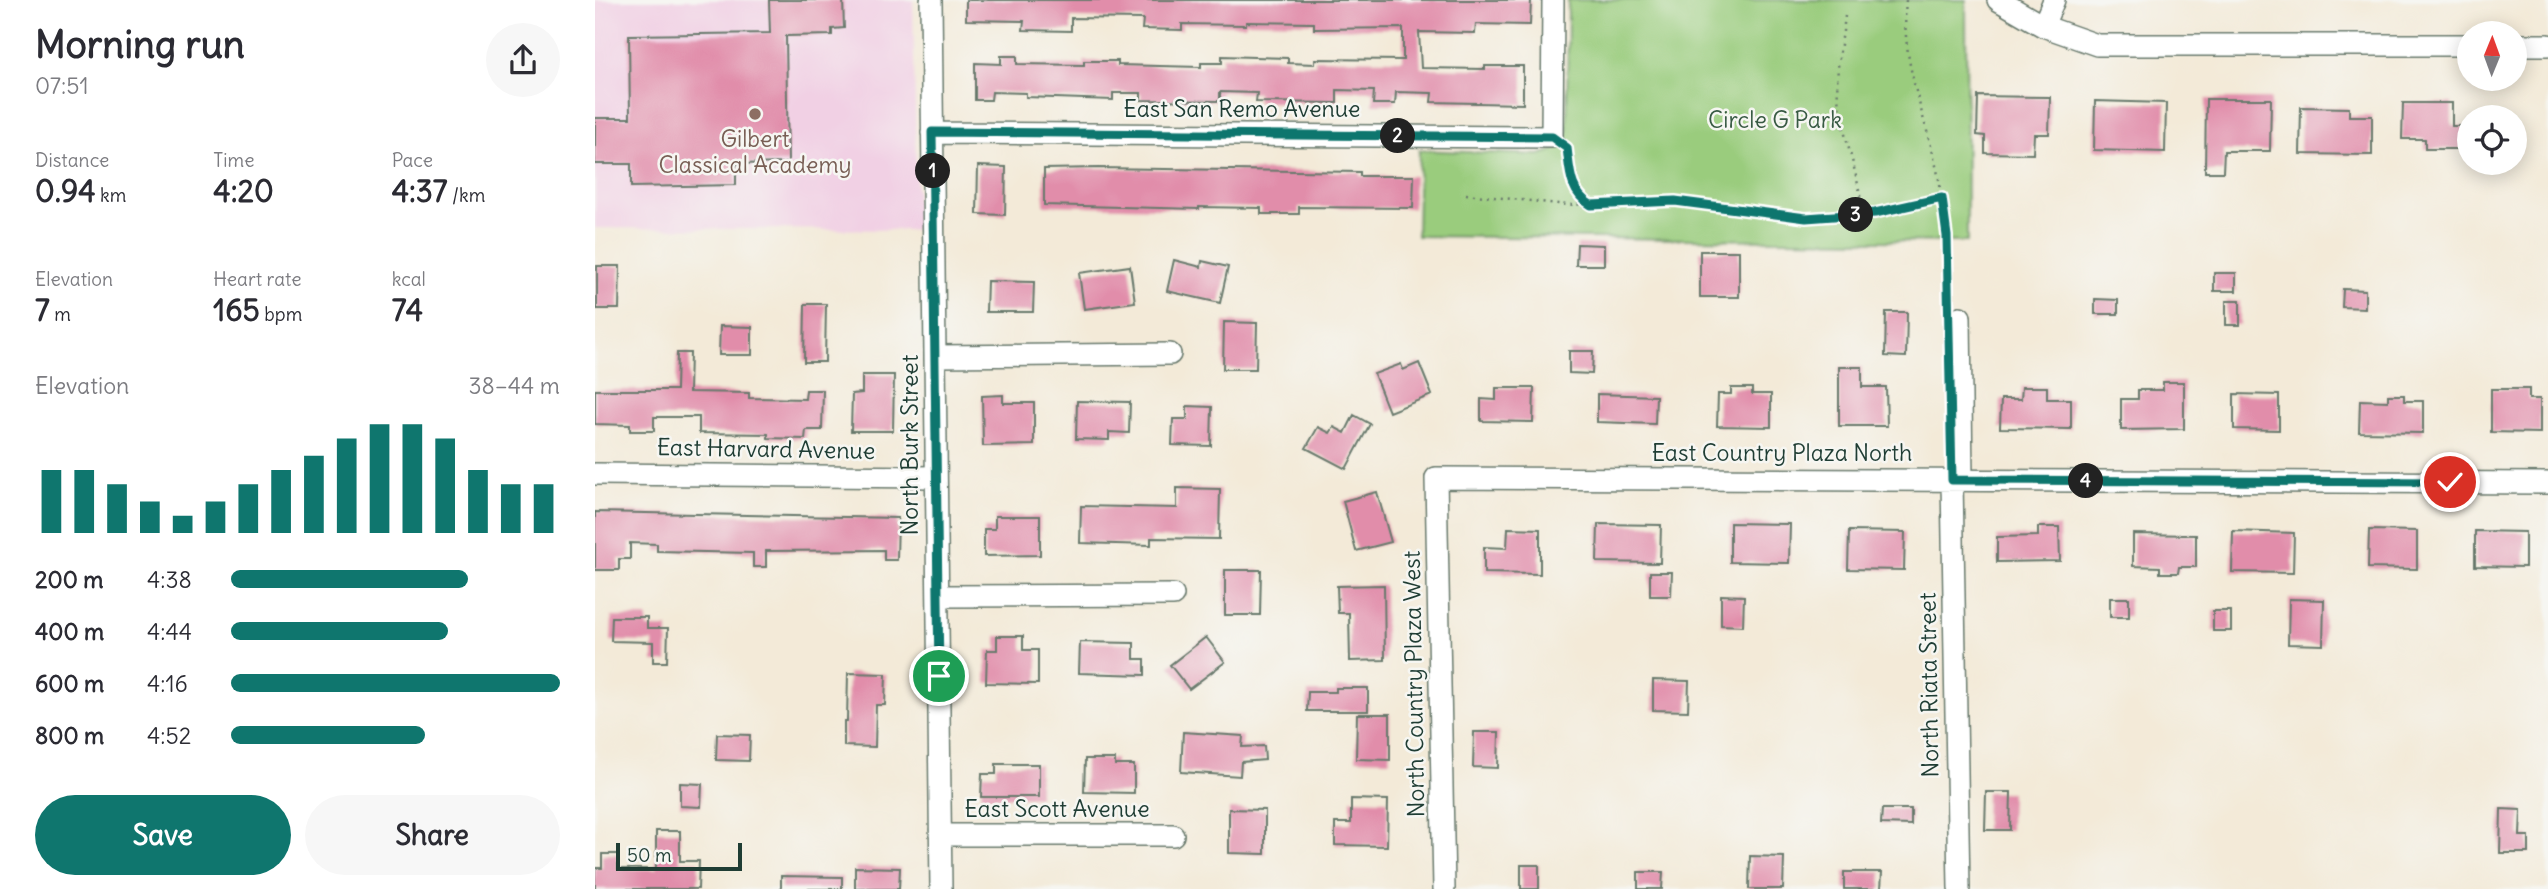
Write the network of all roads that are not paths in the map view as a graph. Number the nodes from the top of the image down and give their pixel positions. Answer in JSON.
{"nodes":[{"id":1,"x":931,"y":0,"type":"edge"},
{"id":2,"x":1553,"y":0,"type":"edge"},
{"id":3,"x":1998,"y":0,"type":"edge"},
{"id":4,"x":2054,"y":0,"type":"edge"},
{"id":5,"x":2043,"y":26,"type":"junction"},
{"id":6,"x":2457,"y":45,"type":"edge"},
{"id":7,"x":2527,"y":45,"type":"edge"},
{"id":8,"x":2548,"y":45,"type":"edge"},
{"id":9,"x":932,"y":132,"type":"junction"},
{"id":10,"x":1954,"y":310,"type":"road end"},
{"id":11,"x":1170,"y":354,"type":"dead end"},
{"id":12,"x":935,"y":356,"type":"junction"},
{"id":13,"x":595,"y":474,"type":"edge"},
{"id":14,"x":936,"y":477,"type":"junction"},
{"id":15,"x":1436,"y":478,"type":"joint"},
{"id":16,"x":1957,"y":480,"type":"junction"},
{"id":17,"x":2548,"y":483,"type":"edge"},
{"id":18,"x":1173,"y":595,"type":"dead end"},
{"id":19,"x":938,"y":596,"type":"junction"},
{"id":20,"x":940,"y":835,"type":"junction"},
{"id":21,"x":1173,"y":835,"type":"dead end"},
{"id":22,"x":941,"y":889,"type":"edge"},
{"id":23,"x":1444,"y":889,"type":"edge"},
{"id":24,"x":1959,"y":889,"type":"edge"}],
"edges":[{"from":1,"to":9,"type":"street","name":"North Burk Street"},
{"from":2,"to":9,"type":"street","name":"East San Remo Avenue"},
{"from":3,"to":5,"type":"street"},
{"from":4,"to":5,"type":"street"},
{"from":5,"to":6,"type":"street"},
{"from":7,"to":8,"type":"street"},
{"from":9,"to":12,"type":"street","name":"North Burk Street"},
{"from":10,"to":16,"type":"street","name":"North Riata Street"},
{"from":11,"to":12,"type":"street"},
{"from":12,"to":14,"type":"street","name":"North Burk Street"},
{"from":13,"to":14,"type":"street","name":"East Harvard Avenue"},
{"from":14,"to":19,"type":"street","name":"North Burk Street"},
{"from":15,"to":16,"type":"street","name":"East Country Plaza North"},
{"from":15,"to":23,"type":"street","name":"North Country Plaza West"},
{"from":16,"to":17,"type":"street","name":"East Country Plaza North"},
{"from":16,"to":24,"type":"street","name":"North Riata Street"},
{"from":18,"to":19,"type":"street"},
{"from":19,"to":20,"type":"street","name":"North Burk Street"},
{"from":20,"to":21,"type":"street","name":"East Scott Avenue"},
{"from":20,"to":22,"type":"street","name":"North Burk Street"}]}
